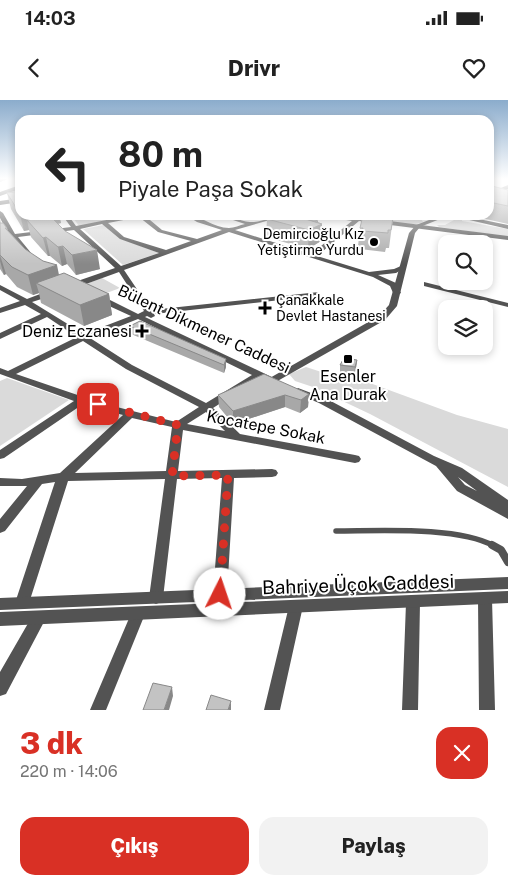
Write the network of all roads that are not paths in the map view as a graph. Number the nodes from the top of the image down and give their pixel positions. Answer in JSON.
{"nodes":[{"id":1,"x":0,"y":213,"type":"edge"},
{"id":2,"x":69,"y":220,"type":"edge"},
{"id":3,"x":118,"y":220,"type":"edge"},
{"id":4,"x":146,"y":220,"type":"edge"},
{"id":5,"x":198,"y":220,"type":"edge"},
{"id":6,"x":238,"y":220,"type":"edge"},
{"id":7,"x":256,"y":220,"type":"edge"},
{"id":8,"x":267,"y":220,"type":"edge"},
{"id":9,"x":297,"y":220,"type":"edge"},
{"id":10,"x":354,"y":220,"type":"joint"},
{"id":11,"x":435,"y":220,"type":"edge"},
{"id":12,"x":474,"y":220,"type":"edge"},
{"id":13,"x":260,"y":222,"type":"junction"},
{"id":14,"x":104,"y":223,"type":"junction"},
{"id":15,"x":252,"y":224,"type":"junction"},
{"id":16,"x":418,"y":226,"type":"junction"},
{"id":17,"x":508,"y":227,"type":"edge"},
{"id":18,"x":75,"y":228,"type":"junction"},
{"id":19,"x":291,"y":228,"type":"edge"},
{"id":20,"x":229,"y":230,"type":"junction"},
{"id":21,"x":261,"y":235,"type":"dead end"},
{"id":22,"x":13,"y":236,"type":"junction"},
{"id":23,"x":0,"y":238,"type":"edge"},
{"id":24,"x":253,"y":238,"type":"junction"},
{"id":25,"x":323,"y":238,"type":"edge"},
{"id":26,"x":508,"y":238,"type":"edge"},
{"id":27,"x":331,"y":241,"type":"junction"},
{"id":28,"x":196,"y":242,"type":"junction"},
{"id":29,"x":167,"y":253,"type":"junction"},
{"id":30,"x":312,"y":256,"type":"junction"},
{"id":31,"x":38,"y":264,"type":"edge"},
{"id":32,"x":403,"y":267,"type":"junction"},
{"id":33,"x":121,"y":270,"type":"junction"},
{"id":34,"x":364,"y":273,"type":"junction"},
{"id":35,"x":427,"y":284,"type":"dead end"},
{"id":36,"x":0,"y":287,"type":"edge"},
{"id":37,"x":58,"y":291,"type":"edge"},
{"id":38,"x":397,"y":293,"type":"junction"},
{"id":39,"x":316,"y":294,"type":"dead end"},
{"id":40,"x":4,"y":295,"type":"edge"},
{"id":41,"x":26,"y":301,"type":"junction"},
{"id":42,"x":508,"y":304,"type":"edge"},
{"id":43,"x":0,"y":311,"type":"edge"},
{"id":44,"x":150,"y":312,"type":"junction"},
{"id":45,"x":47,"y":314,"type":"junction"},
{"id":46,"x":137,"y":316,"type":"junction"},
{"id":47,"x":153,"y":323,"type":"junction"},
{"id":48,"x":0,"y":336,"type":"edge"},
{"id":49,"x":82,"y":338,"type":"junction"},
{"id":50,"x":5,"y":373,"type":"edge"},
{"id":51,"x":260,"y":374,"type":"junction"},
{"id":52,"x":280,"y":384,"type":"junction"},
{"id":53,"x":82,"y":400,"type":"junction"},
{"id":54,"x":206,"y":407,"type":"junction"},
{"id":55,"x":130,"y":414,"type":"junction"},
{"id":56,"x":178,"y":425,"type":"junction"},
{"id":57,"x":235,"y":436,"type":"junction"},
{"id":58,"x":0,"y":456,"type":"edge"},
{"id":59,"x":355,"y":459,"type":"dead end"},
{"id":60,"x":441,"y":465,"type":"junction"},
{"id":61,"x":272,"y":473,"type":"dead end"},
{"id":62,"x":228,"y":475,"type":"junction"},
{"id":63,"x":172,"y":476,"type":"junction"},
{"id":64,"x":63,"y":477,"type":"junction"},
{"id":65,"x":38,"y":481,"type":"junction"},
{"id":66,"x":0,"y":482,"type":"edge"},
{"id":67,"x":508,"y":506,"type":"edge"},
{"id":68,"x":508,"y":514,"type":"edge"},
{"id":69,"x":0,"y":528,"type":"edge"},
{"id":70,"x":336,"y":531,"type":"dead end"},
{"id":71,"x":508,"y":562,"type":"edge"},
{"id":72,"x":508,"y":583,"type":"edge"},
{"id":73,"x":220,"y":594,"type":"junction"},
{"id":74,"x":508,"y":597,"type":"edge"},
{"id":75,"x":156,"y":598,"type":"junction"},
{"id":76,"x":485,"y":598,"type":"junction"},
{"id":77,"x":22,"y":602,"type":"junction"},
{"id":78,"x":413,"y":603,"type":"junction"},
{"id":79,"x":0,"y":604,"type":"edge"},
{"id":80,"x":296,"y":606,"type":"junction"},
{"id":81,"x":138,"y":614,"type":"junction"},
{"id":82,"x":39,"y":618,"type":"junction"},
{"id":83,"x":0,"y":619,"type":"edge"},
{"id":84,"x":0,"y":688,"type":"edge"},
{"id":85,"x":98,"y":710,"type":"edge"},
{"id":86,"x":272,"y":710,"type":"edge"},
{"id":87,"x":410,"y":710,"type":"edge"},
{"id":88,"x":487,"y":710,"type":"edge"}],
"edges":[{"from":1,"to":22,"type":"street"},
{"from":2,"to":18,"type":"street"},
{"from":3,"to":14,"type":"street"},
{"from":4,"to":28,"type":"street"},
{"from":5,"to":20,"type":"street"},
{"from":6,"to":15,"type":"street"},
{"from":7,"to":13,"type":"street"},
{"from":8,"to":13,"type":"street"},
{"from":9,"to":19,"type":"street"},
{"from":10,"to":16,"type":"street"},
{"from":10,"to":27,"type":"street"},
{"from":11,"to":16,"type":"street"},
{"from":12,"to":17,"type":"street"},
{"from":13,"to":15,"type":"street"},
{"from":14,"to":18,"type":"street"},
{"from":14,"to":29,"type":"street"},
{"from":15,"to":20,"type":"street"},
{"from":16,"to":26,"type":"street"},
{"from":16,"to":32,"type":"street"},
{"from":18,"to":22,"type":"street"},
{"from":18,"to":33,"type":"street"},
{"from":20,"to":24,"type":"street"},
{"from":20,"to":28,"type":"street"},
{"from":21,"to":24,"type":"street"},
{"from":22,"to":23,"type":"street"},
{"from":22,"to":31,"type":"street"},
{"from":24,"to":30,"type":"street"},
{"from":25,"to":27,"type":"street"},
{"from":27,"to":30,"type":"street"},
{"from":28,"to":29,"type":"street"},
{"from":29,"to":33,"type":"street"},
{"from":30,"to":34,"type":"street"},
{"from":32,"to":34,"type":"street"},
{"from":32,"to":38,"type":"street"},
{"from":33,"to":44,"type":"street"},
{"from":33,"to":46,"type":"street","name":"Bülent Dikmener Caddesi"},
{"from":34,"to":38,"type":"street"},
{"from":35,"to":42,"type":"street"},
{"from":36,"to":40,"type":"street"},
{"from":37,"to":41,"type":"street"},
{"from":38,"to":52,"type":"street"},
{"from":39,"to":44,"type":"street"},
{"from":40,"to":41,"type":"street"},
{"from":41,"to":43,"type":"street"},
{"from":41,"to":45,"type":"street"},
{"from":44,"to":46,"type":"street"},
{"from":44,"to":47,"type":"street"},
{"from":45,"to":48,"type":"street"},
{"from":45,"to":49,"type":"street"},
{"from":46,"to":47,"type":"street","name":"Bülent Dikmener Caddesi"},
{"from":46,"to":49,"type":"street"},
{"from":47,"to":51,"type":"street","name":"Bülent Dikmener Caddesi"},
{"from":49,"to":50,"type":"street"},
{"from":49,"to":54,"type":"street"},
{"from":50,"to":53,"type":"street","name":"Kocatepe Sokak"},
{"from":51,"to":52,"type":"street","name":"Bülent Dikmener Caddesi"},
{"from":51,"to":54,"type":"street"},
{"from":52,"to":60,"type":"street","name":"Bülent Dikmener Caddesi"},
{"from":53,"to":55,"type":"street","name":"Kocatepe Sokak"},
{"from":53,"to":58,"type":"street"},
{"from":54,"to":56,"type":"street"},
{"from":54,"to":57,"type":"street"},
{"from":55,"to":56,"type":"street","name":"Kocatepe Sokak"},
{"from":55,"to":64,"type":"street"},
{"from":56,"to":57,"type":"street","name":"Kocatepe Sokak"},
{"from":56,"to":63,"type":"street"},
{"from":57,"to":59,"type":"street","name":"Kocatepe Sokak"},
{"from":60,"to":67,"type":"street","name":"Bülent Dikmener Caddesi"},
{"from":60,"to":68,"type":"street","name":"Bülent Dikmener Caddesi"},
{"from":61,"to":62,"type":"street"},
{"from":62,"to":63,"type":"street"},
{"from":62,"to":73,"type":"street"},
{"from":63,"to":64,"type":"street"},
{"from":63,"to":75,"type":"street"},
{"from":64,"to":65,"type":"street"},
{"from":64,"to":77,"type":"street"},
{"from":65,"to":66,"type":"street"},
{"from":65,"to":69,"type":"street"},
{"from":70,"to":71,"type":"lane"},
{"from":72,"to":73,"type":"street","name":"Bahriye Üçok Caddesi"},
{"from":73,"to":75,"type":"street","name":"Bahriye Üçok Caddesi"},
{"from":74,"to":76,"type":"street","name":"Bahriye Üçok Caddesi"},
{"from":75,"to":77,"type":"street","name":"Bahriye Üçok Caddesi"},
{"from":76,"to":78,"type":"street","name":"Bahriye Üçok Caddesi"},
{"from":76,"to":88,"type":"street"},
{"from":77,"to":79,"type":"street","name":"Bahriye Üçok Caddesi"},
{"from":78,"to":80,"type":"street","name":"Bahriye Üçok Caddesi"},
{"from":78,"to":87,"type":"street"},
{"from":80,"to":81,"type":"street","name":"Bahriye Üçok Caddesi"},
{"from":80,"to":86,"type":"street"},
{"from":81,"to":82,"type":"street","name":"Bahriye Üçok Caddesi"},
{"from":81,"to":85,"type":"street"},
{"from":82,"to":83,"type":"street","name":"Bahriye Üçok Caddesi"},
{"from":82,"to":84,"type":"street"}]}
